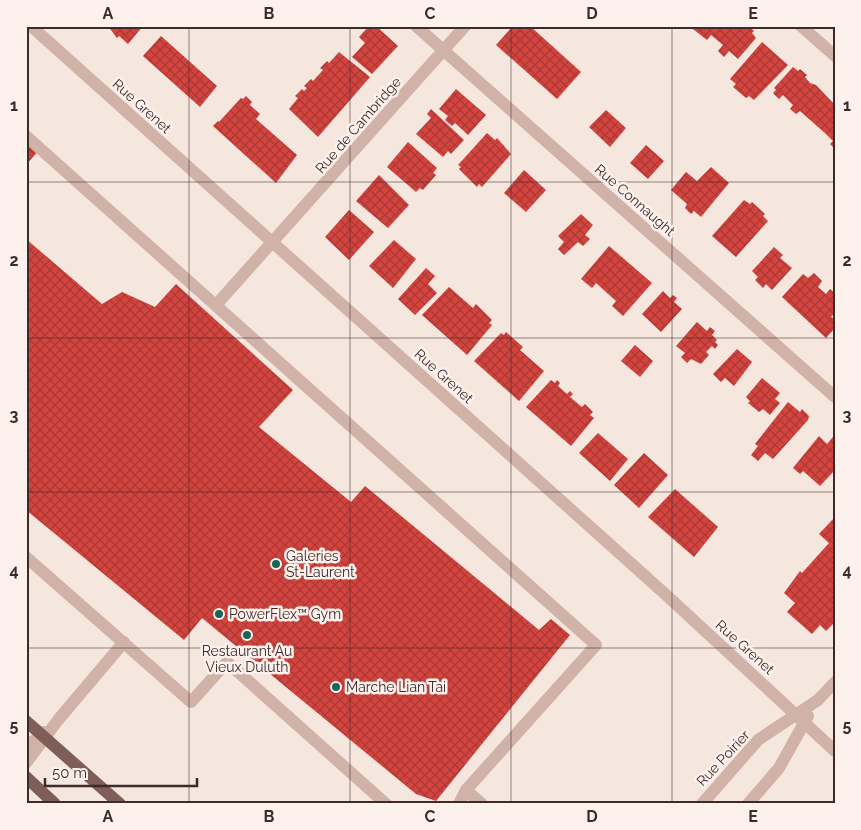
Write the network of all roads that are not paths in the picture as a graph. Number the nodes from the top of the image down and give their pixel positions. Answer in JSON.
{"nodes":[{"id":1,"x":30,"y":26,"type":"edge"},
{"id":2,"x":416,"y":26,"type":"edge"},
{"id":3,"x":465,"y":26,"type":"edge"},
{"id":4,"x":801,"y":26,"type":"edge"},
{"id":5,"x":443,"y":51,"type":"junction"},
{"id":6,"x":835,"y":56,"type":"edge"},
{"id":7,"x":26,"y":136,"type":"edge"},
{"id":8,"x":273,"y":244,"type":"junction"},
{"id":9,"x":216,"y":305,"type":"junction"},
{"id":10,"x":835,"y":396,"type":"edge"},
{"id":11,"x":26,"y":557,"type":"edge"},
{"id":12,"x":124,"y":642,"type":"junction"},
{"id":13,"x":835,"y":682,"type":"edge"},
{"id":14,"x":801,"y":718,"type":"junction"},
{"id":15,"x":26,"y":721,"type":"edge"},
{"id":16,"x":44,"y":736,"type":"junction"},
{"id":17,"x":26,"y":748,"type":"edge"},
{"id":18,"x":835,"y":751,"type":"edge"},
{"id":19,"x":26,"y":763,"type":"edge"},
{"id":20,"x":26,"y":776,"type":"edge"},
{"id":21,"x":466,"y":790,"type":"junction"},
{"id":22,"x":55,"y":804,"type":"edge"},
{"id":23,"x":120,"y":804,"type":"edge"},
{"id":24,"x":386,"y":804,"type":"edge"},
{"id":25,"x":459,"y":804,"type":"edge"},
{"id":26,"x":482,"y":804,"type":"edge"},
{"id":27,"x":702,"y":804,"type":"edge"},
{"id":28,"x":748,"y":804,"type":"edge"}],
"edges":[{"from":1,"to":8,"type":"street","name":"Rue Grenet"},
{"from":2,"to":5,"type":"street","name":"Rue Connaught"},
{"from":3,"to":5,"type":"street","name":"Rue de Cambridge"},
{"from":4,"to":6,"type":"street"},
{"from":5,"to":8,"type":"street","name":"Rue de Cambridge"},
{"from":5,"to":10,"type":"street","name":"Rue Connaught"},
{"from":7,"to":9,"type":"street"},
{"from":8,"to":9,"type":"street","name":"Rue de Cambridge"},
{"from":8,"to":14,"type":"street","name":"Rue Grenet"},
{"from":9,"to":21,"type":"street"},
{"from":11,"to":12,"type":"street"},
{"from":12,"to":16,"type":"street"},
{"from":12,"to":24,"type":"street"},
{"from":13,"to":14,"type":"street","name":"Rue Poirier"},
{"from":14,"to":18,"type":"street","name":"Rue Grenet"},
{"from":14,"to":27,"type":"street","name":"Rue Poirier"},
{"from":14,"to":28,"type":"street","name":"Rue Poirier"},
{"from":15,"to":16,"type":"main road"},
{"from":16,"to":17,"type":"street"},
{"from":16,"to":19,"type":"street"},
{"from":16,"to":23,"type":"main road"},
{"from":20,"to":22,"type":"main road"},
{"from":21,"to":25,"type":"street"},
{"from":21,"to":26,"type":"street"}]}
